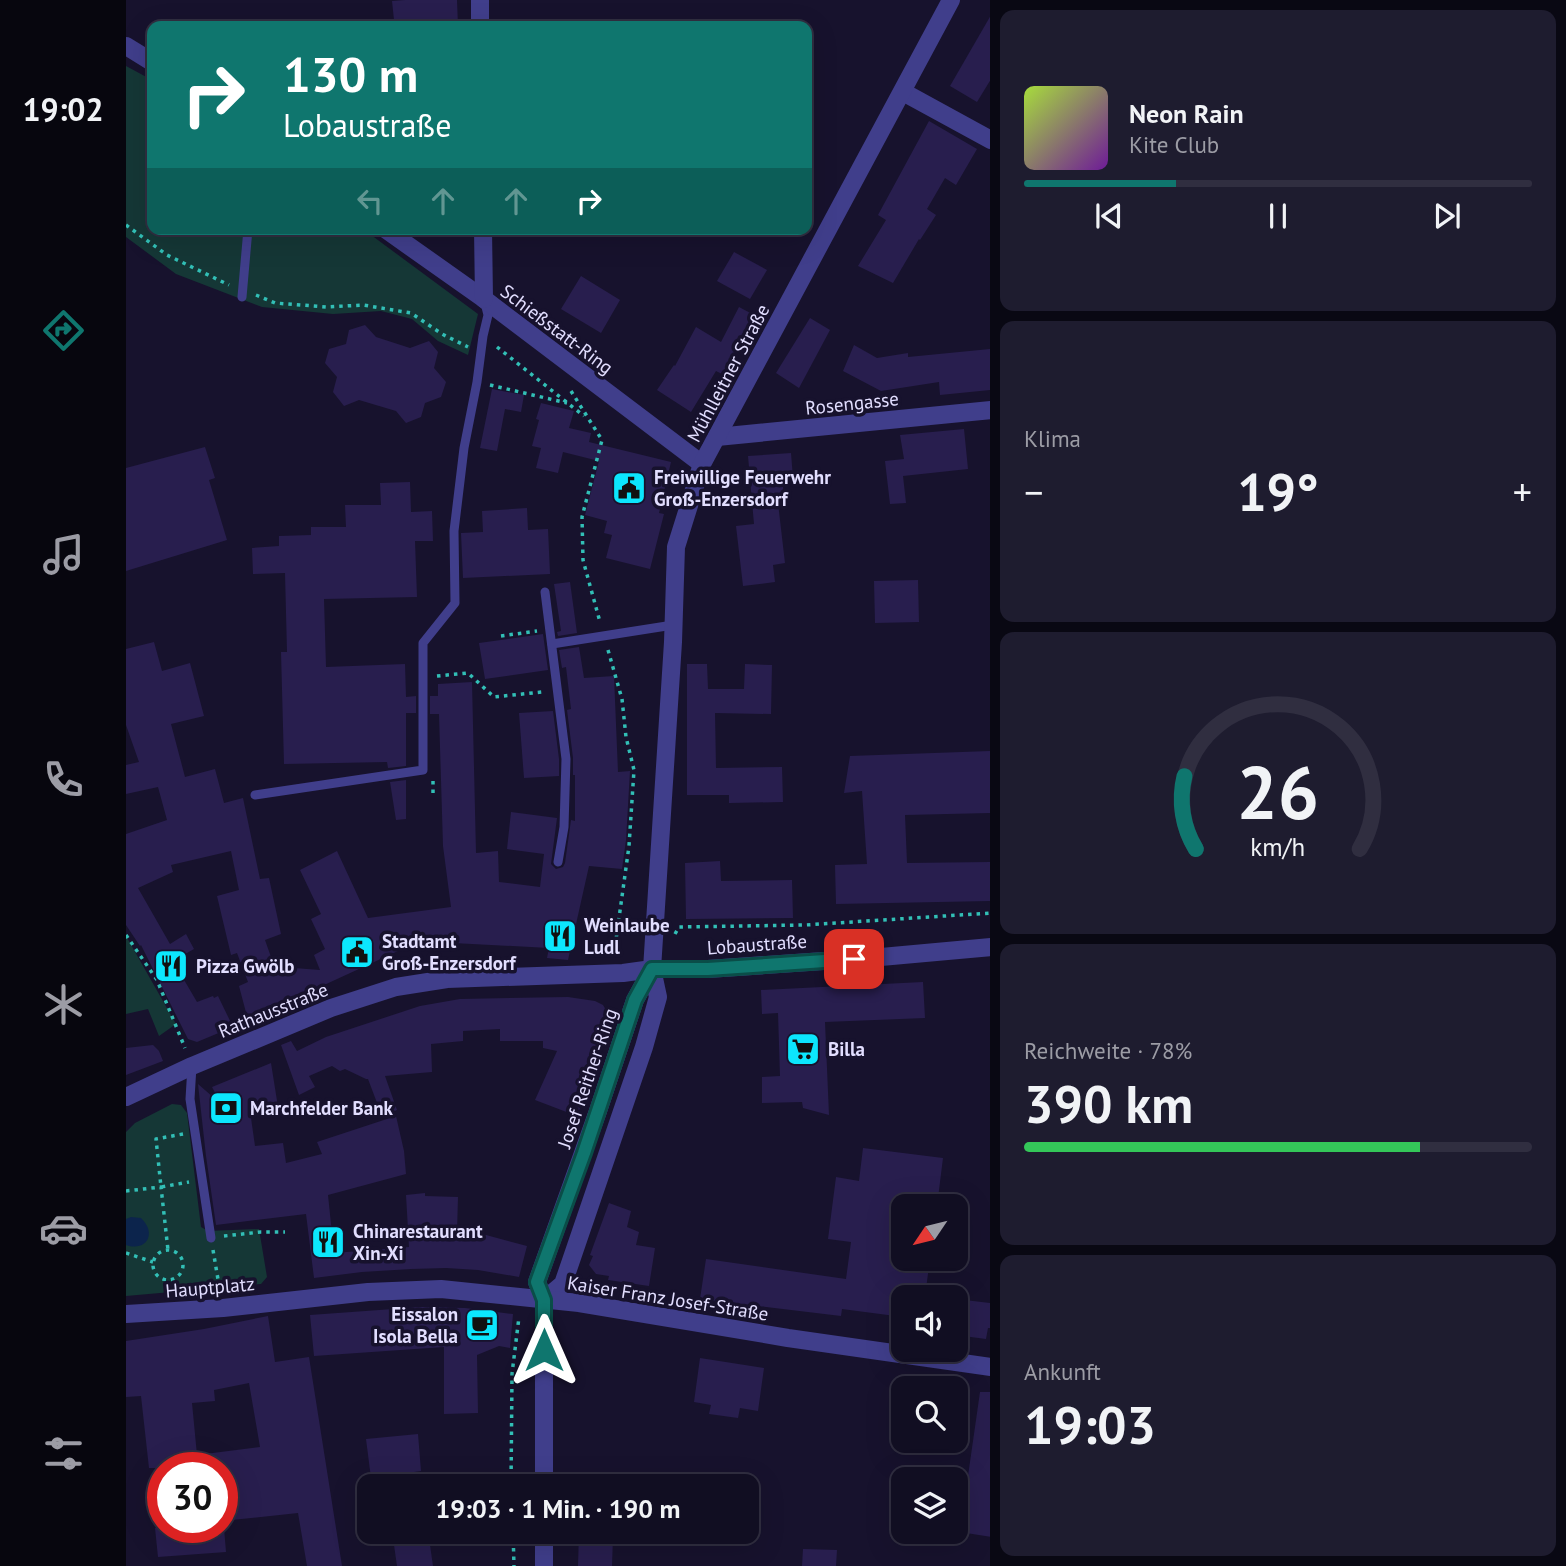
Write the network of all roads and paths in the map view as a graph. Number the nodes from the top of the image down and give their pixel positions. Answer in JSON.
{"nodes":[{"id":1,"x":480,"y":0,"type":"edge"},
{"id":2,"x":951,"y":0,"type":"edge"},
{"id":3,"x":480,"y":21,"type":"edge"},
{"id":4,"x":126,"y":46,"type":"edge"},
{"id":5,"x":147,"y":59,"type":"edge"},
{"id":6,"x":903,"y":92,"type":"junction"},
{"id":7,"x":990,"y":140,"type":"edge"},
{"id":8,"x":126,"y":225,"type":"edge"},
{"id":9,"x":247,"y":235,"type":"edge"},
{"id":10,"x":393,"y":235,"type":"edge"},
{"id":11,"x":483,"y":235,"type":"edge"},
{"id":12,"x":242,"y":294,"type":"junction"},
{"id":13,"x":484,"y":299,"type":"junction"},
{"id":14,"x":483,"y":336,"type":"junction"},
{"id":15,"x":481,"y":353,"type":"junction"},
{"id":16,"x":477,"y":382,"type":"junction"},
{"id":17,"x":567,"y":385,"type":"dead end"},
{"id":18,"x":569,"y":403,"type":"junction"},
{"id":19,"x":990,"y":410,"type":"edge"},
{"id":20,"x":589,"y":419,"type":"junction"},
{"id":21,"x":717,"y":437,"type":"junction"},
{"id":22,"x":702,"y":464,"type":"junction"},
{"id":23,"x":545,"y":592,"type":"dead end"},
{"id":24,"x":673,"y":625,"type":"junction"},
{"id":25,"x":550,"y":629,"type":"junction"},
{"id":26,"x":501,"y":636,"type":"dead end"},
{"id":27,"x":604,"y":636,"type":"junction"},
{"id":28,"x":552,"y":644,"type":"junction"},
{"id":29,"x":433,"y":676,"type":"dead end"},
{"id":30,"x":558,"y":691,"type":"junction"},
{"id":31,"x":433,"y":770,"type":"dead end"},
{"id":32,"x":255,"y":795,"type":"dead end"},
{"id":33,"x":433,"y":797,"type":"dead end"},
{"id":34,"x":558,"y":862,"type":"dead end"},
{"id":35,"x":990,"y":913,"type":"edge"},
{"id":36,"x":126,"y":935,"type":"edge"},
{"id":37,"x":653,"y":945,"type":"junction"},
{"id":38,"x":990,"y":947,"type":"edge"},
{"id":39,"x":652,"y":969,"type":"junction"},
{"id":40,"x":623,"y":973,"type":"junction"},
{"id":41,"x":192,"y":1066,"type":"junction"},
{"id":42,"x":126,"y":1097,"type":"edge"},
{"id":43,"x":195,"y":1132,"type":"junction"},
{"id":44,"x":202,"y":1180,"type":"junction"},
{"id":45,"x":161,"y":1187,"type":"junction"},
{"id":46,"x":126,"y":1191,"type":"edge"},
{"id":47,"x":285,"y":1232,"type":"dead end"},
{"id":48,"x":211,"y":1238,"type":"junction"},
{"id":49,"x":168,"y":1250,"type":"junction"},
{"id":50,"x":126,"y":1253,"type":"edge"},
{"id":51,"x":153,"y":1262,"type":"junction"},
{"id":52,"x":171,"y":1280,"type":"junction"},
{"id":53,"x":171,"y":1288,"type":"dead end"},
{"id":54,"x":521,"y":1297,"type":"junction"},
{"id":55,"x":297,"y":1300,"type":"joint"},
{"id":56,"x":544,"y":1300,"type":"junction"},
{"id":57,"x":223,"y":1308,"type":"junction"},
{"id":58,"x":126,"y":1314,"type":"edge"},
{"id":59,"x":990,"y":1367,"type":"edge"},
{"id":60,"x":511,"y":1474,"type":"edge"},
{"id":61,"x":544,"y":1474,"type":"edge"},
{"id":62,"x":513,"y":1544,"type":"edge"},
{"id":63,"x":544,"y":1544,"type":"edge"},
{"id":64,"x":514,"y":1566,"type":"edge"},
{"id":65,"x":544,"y":1566,"type":"edge"}],
"edges":[{"from":1,"to":3,"type":"street"},
{"from":2,"to":6,"type":"street","name":"Mühlleitner Straße"},
{"from":4,"to":5,"type":"street"},
{"from":6,"to":7,"type":"street"},
{"from":6,"to":21,"type":"street","name":"Mühlleitner Straße"},
{"from":8,"to":12,"type":"path"},
{"from":9,"to":12,"type":"lane"},
{"from":10,"to":13,"type":"street","name":"Schießstatt-Ring"},
{"from":11,"to":13,"type":"street"},
{"from":12,"to":15,"type":"path"},
{"from":13,"to":14,"type":"lane"},
{"from":13,"to":22,"type":"street","name":"Schießstatt-Ring"},
{"from":14,"to":15,"type":"lane"},
{"from":14,"to":18,"type":"path"},
{"from":15,"to":16,"type":"lane"},
{"from":16,"to":18,"type":"path"},
{"from":16,"to":32,"type":"lane"},
{"from":17,"to":20,"type":"path"},
{"from":18,"to":20,"type":"path"},
{"from":19,"to":21,"type":"street","name":"Rosengasse"},
{"from":20,"to":27,"type":"path"},
{"from":21,"to":22,"type":"street","name":"Mühlleitner Straße"},
{"from":22,"to":24,"type":"street","name":"Mühlleitner Straße"},
{"from":23,"to":25,"type":"lane"},
{"from":24,"to":27,"type":"lane"},
{"from":24,"to":37,"type":"street","name":"Mühlleitner Straße"},
{"from":25,"to":26,"type":"path"},
{"from":25,"to":28,"type":"lane"},
{"from":27,"to":28,"type":"lane"},
{"from":27,"to":40,"type":"path"},
{"from":28,"to":30,"type":"lane"},
{"from":29,"to":30,"type":"path"},
{"from":30,"to":34,"type":"lane"},
{"from":31,"to":33,"type":"path"},
{"from":35,"to":37,"type":"path"},
{"from":36,"to":41,"type":"path"},
{"from":37,"to":39,"type":"street","name":"Mühlleitner Straße"},
{"from":38,"to":39,"type":"street","name":"Lobaustraße"},
{"from":39,"to":40,"type":"street","name":"Rathausstraße"},
{"from":39,"to":56,"type":"street","name":"Josef Reither-Ring"},
{"from":39,"to":56,"type":"street"},
{"from":40,"to":41,"type":"street","name":"Rathausstraße"},
{"from":41,"to":42,"type":"street","name":"Rathausstraße"},
{"from":41,"to":43,"type":"lane"},
{"from":43,"to":44,"type":"lane"},
{"from":43,"to":45,"type":"path"},
{"from":44,"to":45,"type":"path"},
{"from":44,"to":48,"type":"lane"},
{"from":45,"to":46,"type":"path"},
{"from":45,"to":49,"type":"path"},
{"from":47,"to":48,"type":"path"},
{"from":48,"to":57,"type":"path"},
{"from":49,"to":51,"type":"path"},
{"from":49,"to":52,"type":"path"},
{"from":50,"to":51,"type":"path"},
{"from":51,"to":52,"type":"path"},
{"from":52,"to":53,"type":"path"},
{"from":54,"to":55,"type":"street","name":"Kaiser Franz Josef-Straße"},
{"from":54,"to":56,"type":"street","name":"Kaiser Franz Josef-Straße"},
{"from":54,"to":60,"type":"path"},
{"from":55,"to":57,"type":"street","name":"Hauptplatz"},
{"from":56,"to":59,"type":"street","name":"Kaiser Franz Josef-Straße"},
{"from":56,"to":61,"type":"street","name":"Josef Reither-Ring"},
{"from":57,"to":58,"type":"street","name":"Hauptplatz"},
{"from":62,"to":64,"type":"path"},
{"from":63,"to":65,"type":"street"}]}
